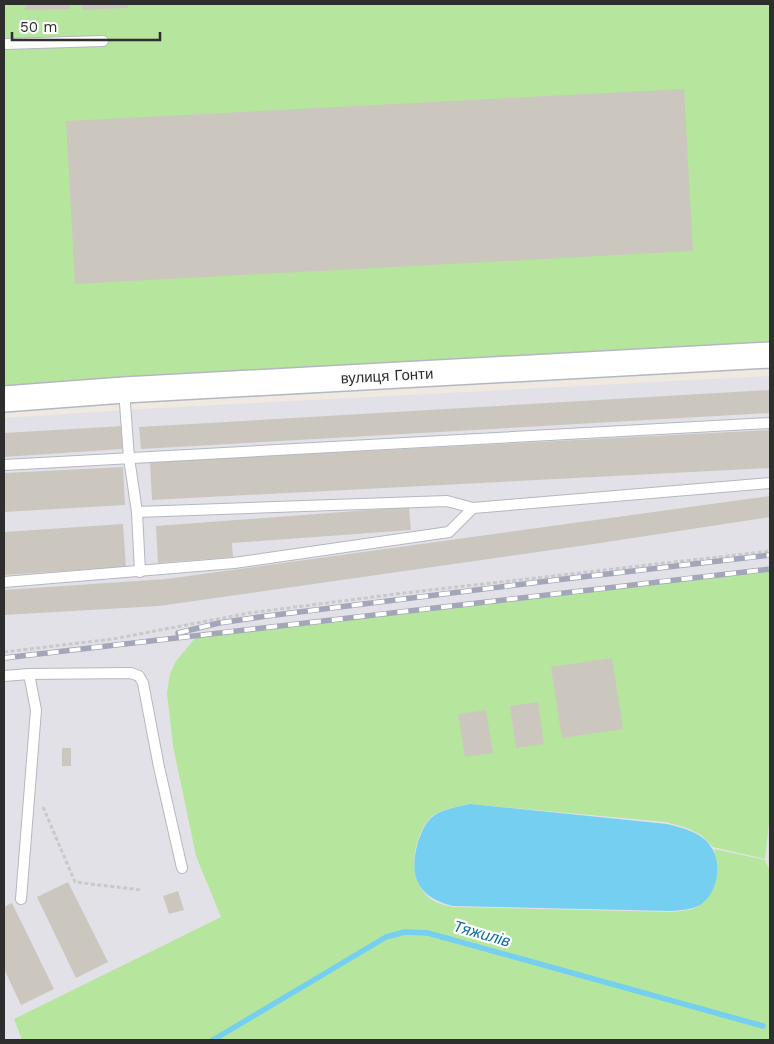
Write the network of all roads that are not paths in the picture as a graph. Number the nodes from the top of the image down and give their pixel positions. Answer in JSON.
{"nodes":[{"id":1,"x":103,"y":41,"type":"dead end"},
{"id":2,"x":4,"y":44,"type":"edge"},
{"id":3,"x":770,"y":355,"type":"edge"},
{"id":4,"x":124,"y":390,"type":"junction"},
{"id":5,"x":4,"y":399,"type":"edge"},
{"id":6,"x":770,"y":423,"type":"edge"},
{"id":7,"x":129,"y":458,"type":"junction"},
{"id":8,"x":4,"y":465,"type":"edge"},
{"id":9,"x":770,"y":483,"type":"edge"},
{"id":10,"x":473,"y":508,"type":"junction"},
{"id":11,"x":137,"y":512,"type":"junction"},
{"id":12,"x":140,"y":572,"type":"junction"},
{"id":13,"x":4,"y":582,"type":"edge"},
{"id":14,"x":28,"y":674,"type":"junction"},
{"id":15,"x":4,"y":676,"type":"edge"},
{"id":16,"x":182,"y":868,"type":"dead end"},
{"id":17,"x":21,"y":899,"type":"dead end"}],
"edges":[{"from":1,"to":2,"type":"lane"},
{"from":3,"to":4,"type":"street","name":"вулиця Гонти"},
{"from":4,"to":5,"type":"street","name":"вулиця Гонти"},
{"from":4,"to":7,"type":"lane"},
{"from":6,"to":7,"type":"lane"},
{"from":7,"to":8,"type":"lane"},
{"from":7,"to":11,"type":"lane"},
{"from":9,"to":10,"type":"lane"},
{"from":10,"to":11,"type":"lane"},
{"from":10,"to":12,"type":"lane"},
{"from":11,"to":12,"type":"lane"},
{"from":12,"to":13,"type":"lane"},
{"from":14,"to":15,"type":"lane"},
{"from":14,"to":16,"type":"lane"},
{"from":14,"to":17,"type":"lane"}]}
